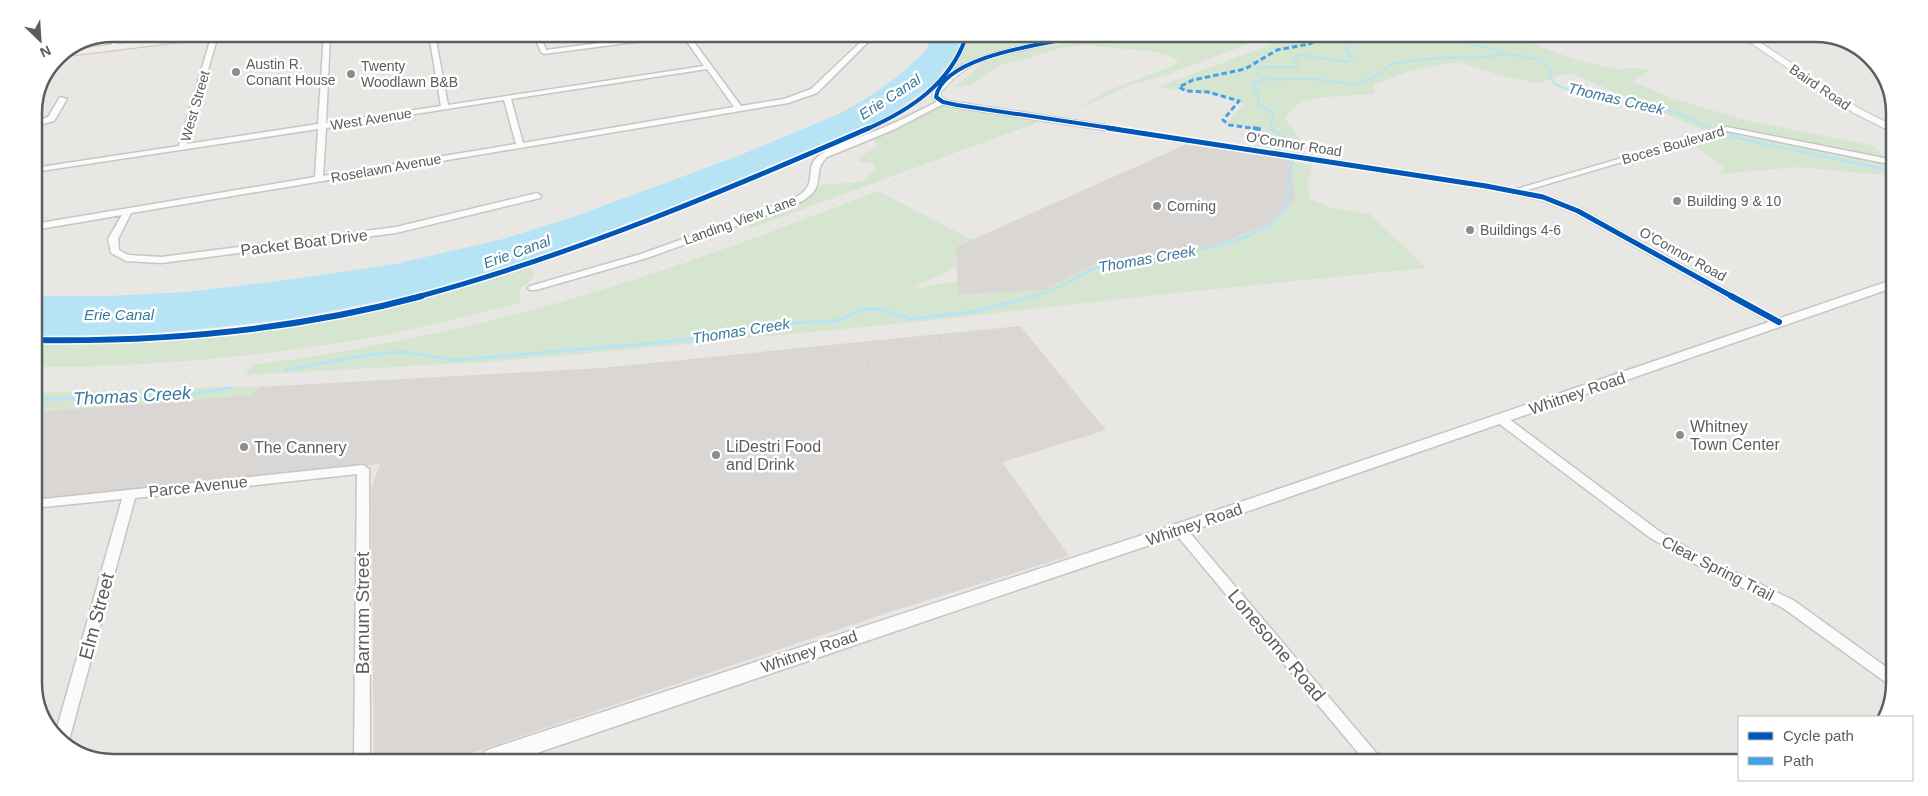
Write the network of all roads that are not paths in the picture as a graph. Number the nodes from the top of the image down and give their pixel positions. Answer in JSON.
{"nodes":[{"id":1,"x":115,"y":42,"type":"edge"},
{"id":2,"x":161,"y":42,"type":"edge"},
{"id":3,"x":217,"y":42,"type":"edge"},
{"id":4,"x":327,"y":42,"type":"edge"},
{"id":5,"x":433,"y":42,"type":"edge"},
{"id":6,"x":540,"y":42,"type":"edge"},
{"id":7,"x":619,"y":42,"type":"edge"},
{"id":8,"x":691,"y":42,"type":"edge"},
{"id":9,"x":865,"y":42,"type":"edge"},
{"id":10,"x":1055,"y":42,"type":"edge"},
{"id":11,"x":1754,"y":42,"type":"edge"},
{"id":12,"x":112,"y":48,"type":"junction"},
{"id":13,"x":79,"y":52,"type":"edge"},
{"id":14,"x":708,"y":66,"type":"junction"},
{"id":15,"x":507,"y":98,"type":"junction"},
{"id":16,"x":62,"y":99,"type":"dead end"},
{"id":17,"x":943,"y":102,"type":"junction"},
{"id":18,"x":445,"y":107,"type":"junction"},
{"id":19,"x":739,"y":109,"type":"junction"},
{"id":20,"x":43,"y":121,"type":"edge"},
{"id":21,"x":1885,"y":125,"type":"edge"},
{"id":22,"x":322,"y":126,"type":"junction"},
{"id":23,"x":520,"y":145,"type":"junction"},
{"id":24,"x":182,"y":148,"type":"junction"},
{"id":25,"x":1885,"y":161,"type":"edge"},
{"id":26,"x":43,"y":169,"type":"edge"},
{"id":27,"x":319,"y":179,"type":"junction"},
{"id":28,"x":1514,"y":191,"type":"junction"},
{"id":29,"x":537,"y":196,"type":"dead end"},
{"id":30,"x":128,"y":211,"type":"junction"},
{"id":31,"x":43,"y":225,"type":"edge"},
{"id":32,"x":1885,"y":286,"type":"edge"},
{"id":33,"x":533,"y":288,"type":"dead end"},
{"id":34,"x":1780,"y":322,"type":"junction"},
{"id":35,"x":1501,"y":419,"type":"junction"},
{"id":36,"x":363,"y":469,"type":"joint"},
{"id":37,"x":130,"y":493,"type":"junction"},
{"id":38,"x":43,"y":503,"type":"edge"},
{"id":39,"x":1179,"y":529,"type":"junction"},
{"id":40,"x":1885,"y":674,"type":"edge"},
{"id":41,"x":64,"y":733,"type":"edge"},
{"id":42,"x":362,"y":754,"type":"edge"},
{"id":43,"x":507,"y":754,"type":"edge"},
{"id":44,"x":1369,"y":754,"type":"edge"}],
"edges":[{"from":1,"to":12,"type":"street"},
{"from":2,"to":12,"type":"main road"},
{"from":3,"to":24,"type":"street","name":"West Street"},
{"from":4,"to":22,"type":"street"},
{"from":5,"to":18,"type":"street"},
{"from":6,"to":7,"type":"street"},
{"from":8,"to":14,"type":"street"},
{"from":9,"to":19,"type":"street","name":"Roselawn Avenue"},
{"from":10,"to":17,"type":"street"},
{"from":11,"to":21,"type":"street","name":"Baird Road"},
{"from":12,"to":13,"type":"main road"},
{"from":14,"to":15,"type":"street","name":"West Avenue"},
{"from":14,"to":19,"type":"street"},
{"from":15,"to":18,"type":"street","name":"West Avenue"},
{"from":15,"to":23,"type":"street"},
{"from":16,"to":20,"type":"street"},
{"from":17,"to":28,"type":"street","name":"O'Connor Road"},
{"from":17,"to":33,"type":"street","name":"Landing View Lane"},
{"from":18,"to":22,"type":"street","name":"West Avenue"},
{"from":19,"to":23,"type":"street","name":"Roselawn Avenue"},
{"from":22,"to":24,"type":"street","name":"West Avenue"},
{"from":22,"to":27,"type":"street"},
{"from":23,"to":27,"type":"street","name":"Roselawn Avenue"},
{"from":24,"to":26,"type":"street","name":"West Avenue"},
{"from":25,"to":28,"type":"street","name":"Boces Boulevard"},
{"from":27,"to":30,"type":"street","name":"Roselawn Avenue"},
{"from":28,"to":34,"type":"street","name":"O'Connor Road"},
{"from":29,"to":30,"type":"street","name":"Packet Boat Drive"},
{"from":30,"to":31,"type":"street","name":"Roselawn Avenue"},
{"from":32,"to":34,"type":"main road","name":"Whitney Road"},
{"from":34,"to":35,"type":"main road","name":"Whitney Road"},
{"from":35,"to":39,"type":"main road","name":"Whitney Road"},
{"from":35,"to":40,"type":"street","name":"Clear Spring Trail"},
{"from":36,"to":37,"type":"street","name":"Parce Avenue"},
{"from":36,"to":42,"type":"street","name":"Barnum Street"},
{"from":37,"to":38,"type":"street","name":"Parce Avenue"},
{"from":37,"to":41,"type":"street","name":"Elm Street"},
{"from":39,"to":43,"type":"main road","name":"Whitney Road"},
{"from":39,"to":44,"type":"street","name":"Lonesome Road"}]}
